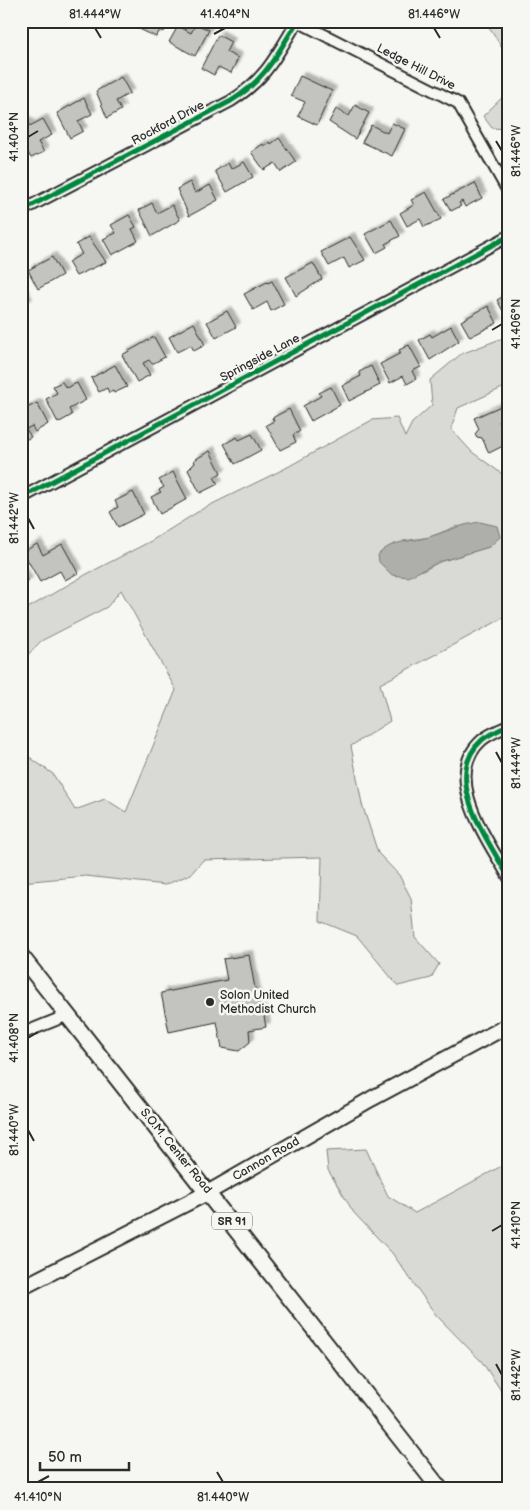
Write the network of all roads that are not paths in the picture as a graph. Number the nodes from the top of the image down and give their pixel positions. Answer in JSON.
{"nodes":[{"id":1,"x":297,"y":21,"type":"edge"},
{"id":2,"x":509,"y":193,"type":"edge"},
{"id":3,"x":21,"y":211,"type":"edge"},
{"id":4,"x":509,"y":236,"type":"edge"},
{"id":5,"x":21,"y":498,"type":"edge"},
{"id":6,"x":509,"y":725,"type":"edge"},
{"id":7,"x":509,"y":878,"type":"edge"},
{"id":8,"x":21,"y":956,"type":"edge"},
{"id":9,"x":68,"y":1015,"type":"junction"},
{"id":10,"x":509,"y":1025,"type":"edge"},
{"id":11,"x":21,"y":1034,"type":"edge"},
{"id":12,"x":209,"y":1192,"type":"junction"},
{"id":13,"x":21,"y":1288,"type":"edge"},
{"id":14,"x":440,"y":1489,"type":"edge"}],
"edges":[{"from":1,"to":2,"type":"street","name":"Ledge Hill Drive"},
{"from":1,"to":3,"type":"street","name":"Rockford Drive"},
{"from":4,"to":5,"type":"street","name":"Springside Lane"},
{"from":6,"to":7,"type":"street"},
{"from":8,"to":9,"type":"main road","name":"S.O.M. Center Road","number":"SR 91"},
{"from":9,"to":11,"type":"street"},
{"from":9,"to":12,"type":"main road","name":"S.O.M. Center Road","number":"SR 91"},
{"from":10,"to":12,"type":"main road","name":"Cannon Road"},
{"from":12,"to":13,"type":"main road","name":"Cannon Road"},
{"from":12,"to":14,"type":"main road","name":"S.O.M. Center Road","number":"SR 91"}]}
